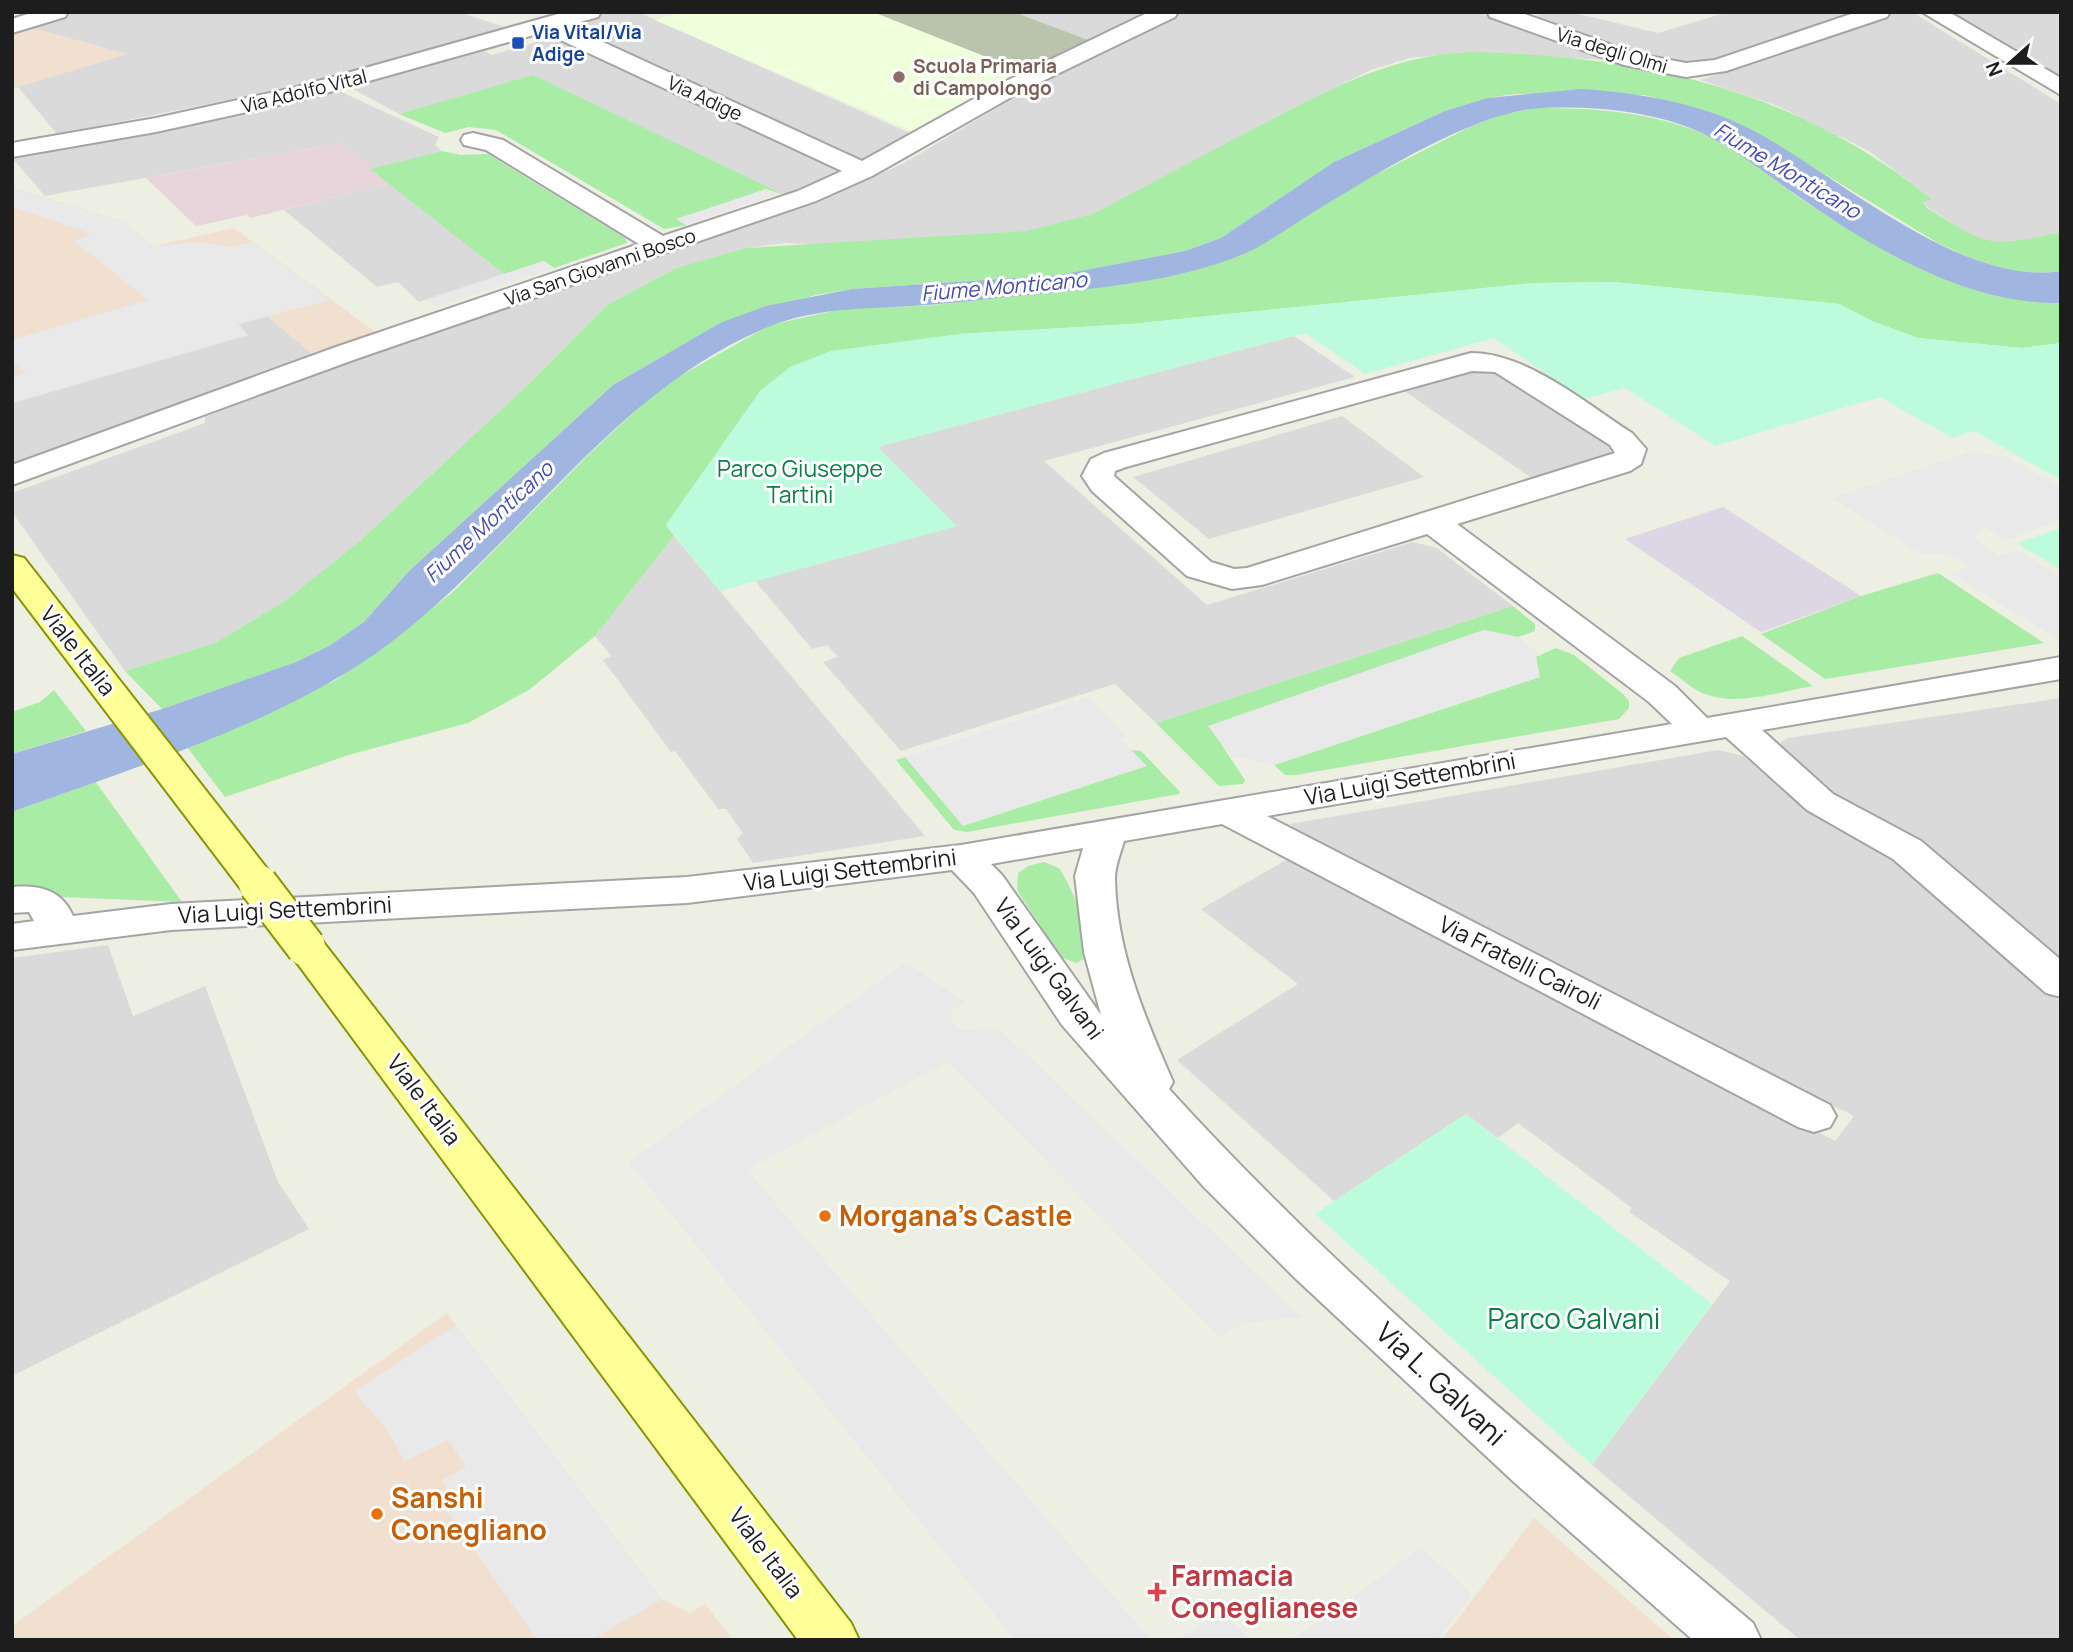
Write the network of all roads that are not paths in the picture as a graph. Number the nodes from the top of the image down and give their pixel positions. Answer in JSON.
{"nodes":[{"id":1,"x":590,"y":12,"type":"edge"},
{"id":2,"x":1167,"y":12,"type":"edge"},
{"id":3,"x":1879,"y":12,"type":"edge"},
{"id":4,"x":1933,"y":12,"type":"edge"},
{"id":5,"x":1502,"y":14,"type":"edge"},
{"id":6,"x":49,"y":15,"type":"edge"},
{"id":7,"x":547,"y":25,"type":"junction"},
{"id":8,"x":12,"y":26,"type":"edge"},
{"id":9,"x":2057,"y":83,"type":"edge"},
{"id":10,"x":472,"y":140,"type":"dead end"},
{"id":11,"x":12,"y":150,"type":"edge"},
{"id":12,"x":863,"y":171,"type":"junction"},
{"id":13,"x":660,"y":246,"type":"junction"},
{"id":14,"x":12,"y":477,"type":"edge"},
{"id":15,"x":1434,"y":523,"type":"junction"},
{"id":16,"x":12,"y":565,"type":"edge"},
{"id":17,"x":2061,"y":668,"type":"edge"},
{"id":18,"x":1716,"y":727,"type":"junction"},
{"id":19,"x":1227,"y":811,"type":"junction"},
{"id":20,"x":1107,"y":832,"type":"junction"},
{"id":21,"x":961,"y":856,"type":"junction"},
{"id":22,"x":12,"y":900,"type":"edge"},
{"id":23,"x":56,"y":929,"type":"junction"},
{"id":24,"x":12,"y":937,"type":"edge"},
{"id":25,"x":2061,"y":983,"type":"edge"},
{"id":26,"x":1164,"y":1113,"type":"junction"},
{"id":27,"x":1814,"y":1116,"type":"dead end"},
{"id":28,"x":831,"y":1640,"type":"edge"},
{"id":29,"x":1733,"y":1640,"type":"edge"}],
"edges":[{"from":1,"to":7,"type":"street","name":"Via Adolfo Vital"},
{"from":2,"to":12,"type":"street","name":"Via San Giovanni Bosco"},
{"from":3,"to":5,"type":"street","name":"Via degli Olmi"},
{"from":4,"to":9,"type":"street"},
{"from":6,"to":8,"type":"street"},
{"from":7,"to":11,"type":"street","name":"Via Adolfo Vital"},
{"from":7,"to":12,"type":"street","name":"Via Adige"},
{"from":10,"to":13,"type":"street"},
{"from":12,"to":13,"type":"street","name":"Via San Giovanni Bosco"},
{"from":13,"to":14,"type":"street","name":"Via San Giovanni Bosco"},
{"from":15,"to":15,"type":"street"},
{"from":15,"to":18,"type":"street"},
{"from":16,"to":28,"type":"main road","name":"Viale Italia","bridge":true},
{"from":17,"to":18,"type":"street","name":"Via Luigi Settembrini"},
{"from":18,"to":19,"type":"street","name":"Via Luigi Settembrini"},
{"from":18,"to":25,"type":"street"},
{"from":19,"to":20,"type":"street","name":"Via Luigi Settembrini"},
{"from":19,"to":27,"type":"street","name":"Via Fratelli Cairoli"},
{"from":20,"to":21,"type":"street","name":"Via Luigi Settembrini"},
{"from":20,"to":26,"type":"street","name":"Via Luigi Galvani"},
{"from":21,"to":23,"type":"street","name":"Via Luigi Settembrini"},
{"from":21,"to":26,"type":"street","name":"Via Luigi Galvani"},
{"from":22,"to":23,"type":"street"},
{"from":23,"to":24,"type":"street","name":"Via Luigi Settembrini"},
{"from":26,"to":29,"type":"street","name":"Via L. Galvani"}]}
